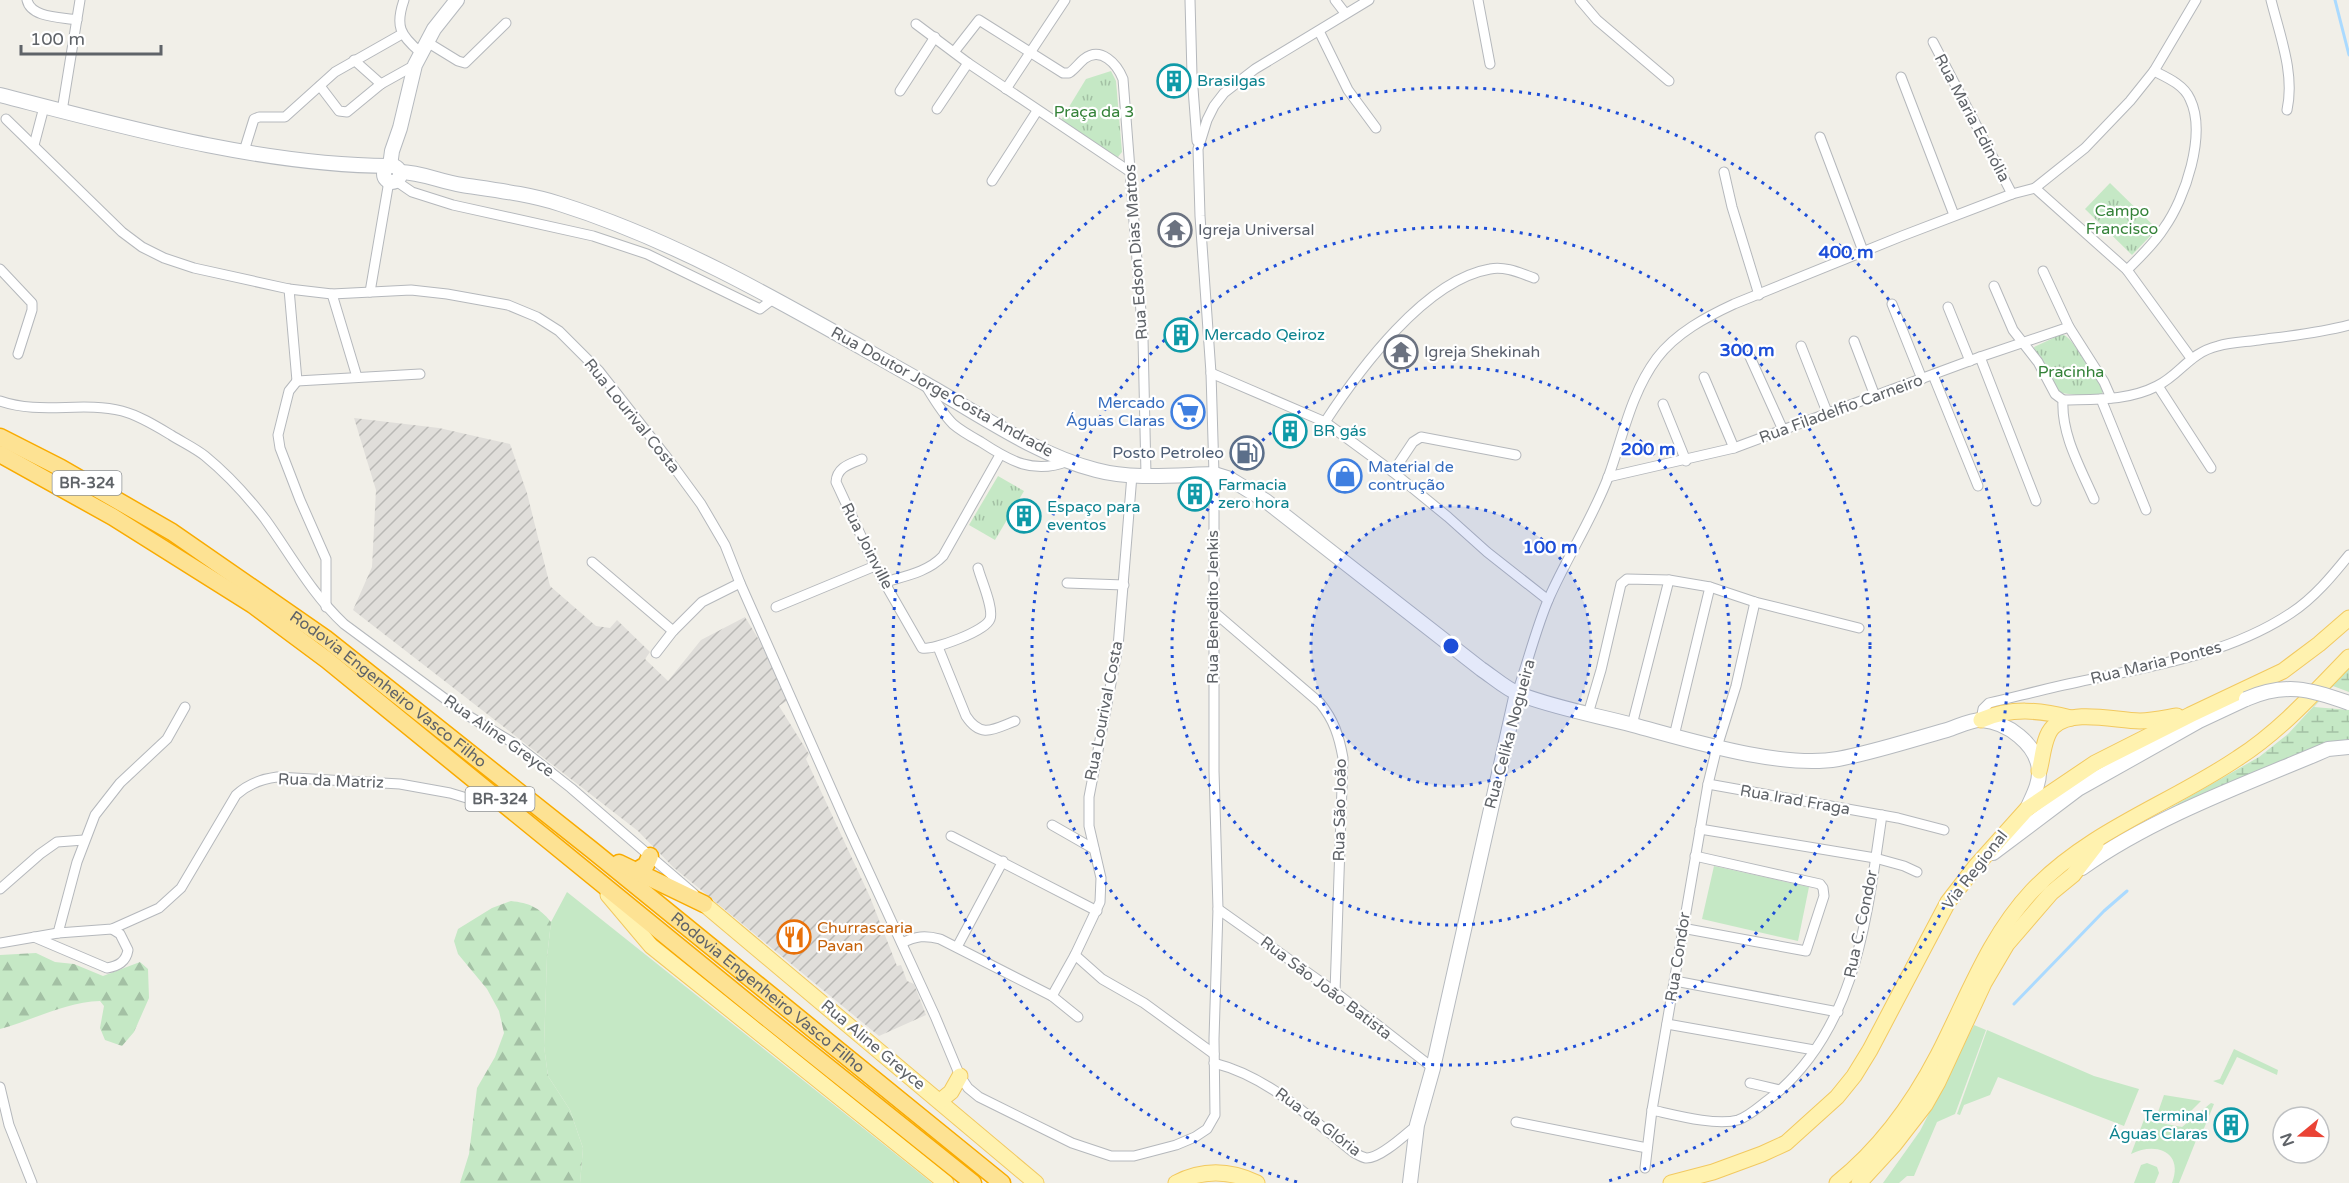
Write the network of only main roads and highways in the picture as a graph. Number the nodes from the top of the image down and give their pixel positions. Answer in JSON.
{"nodes":[{"id":1,"x":457,"y":0,"type":"edge"},
{"id":2,"x":0,"y":95,"type":"edge"},
{"id":3,"x":393,"y":175,"type":"junction"},
{"id":4,"x":0,"y":437,"type":"edge"},
{"id":5,"x":0,"y":454,"type":"edge"},
{"id":6,"x":2349,"y":618,"type":"edge"},
{"id":7,"x":2349,"y":657,"type":"edge"},
{"id":8,"x":1517,"y":693,"type":"junction"},
{"id":9,"x":2349,"y":703,"type":"edge"},
{"id":10,"x":2190,"y":715,"type":"junction"},
{"id":11,"x":2071,"y":718,"type":"junction"},
{"id":12,"x":1981,"y":720,"type":"junction"},
{"id":13,"x":2349,"y":747,"type":"edge"},
{"id":14,"x":2039,"y":771,"type":"junction"},
{"id":15,"x":2027,"y":809,"type":"junction"},
{"id":16,"x":2104,"y":834,"type":"junction"},
{"id":17,"x":592,"y":850,"type":"junction"},
{"id":18,"x":651,"y":856,"type":"road end"},
{"id":19,"x":1975,"y":867,"type":"junction"},
{"id":20,"x":587,"y":870,"type":"junction"},
{"id":21,"x":636,"y":871,"type":"junction"},
{"id":22,"x":2073,"y":875,"type":"junction"},
{"id":23,"x":704,"y":904,"type":"joint"},
{"id":24,"x":960,"y":1076,"type":"road end"},
{"id":25,"x":940,"y":1101,"type":"junction"},
{"id":26,"x":946,"y":1183,"type":"edge"},
{"id":27,"x":973,"y":1183,"type":"edge"},
{"id":28,"x":1002,"y":1183,"type":"edge"},
{"id":29,"x":1036,"y":1183,"type":"edge"},
{"id":30,"x":1176,"y":1183,"type":"edge"},
{"id":31,"x":1198,"y":1183,"type":"edge"},
{"id":32,"x":1232,"y":1183,"type":"edge"},
{"id":33,"x":1257,"y":1183,"type":"edge"},
{"id":34,"x":1410,"y":1183,"type":"edge"},
{"id":35,"x":1671,"y":1183,"type":"edge"},
{"id":36,"x":1838,"y":1183,"type":"edge"},
{"id":37,"x":1858,"y":1183,"type":"edge"}],
"edges":[{"from":1,"to":3,"type":"main road"},
{"from":2,"to":3,"type":"main road","name":"Rua Doutor Jorge Costa Andrade"},
{"from":3,"to":8,"type":"main road","name":"Rua Doutor Jorge Costa Andrade"},
{"from":4,"to":17,"type":"highway","name":"Rodovia Engenheiro Vasco Filho","number":"BR-324"},
{"from":5,"to":20,"type":"highway","name":"Rodovia Engenheiro Vasco Filho","number":"BR-324"},
{"from":6,"to":10,"type":"main road","name":"Via Regional"},
{"from":7,"to":16,"type":"main road"},
{"from":8,"to":12,"type":"main road","name":"Rua Doutor Jorge Costa Andrade"},
{"from":8,"to":34,"type":"main road","name":"Rua Celika Nogueira"},
{"from":9,"to":19,"type":"main road","bridge":true},
{"from":10,"to":11,"type":"main road"},
{"from":10,"to":15,"type":"main road","name":"Via Regional"},
{"from":11,"to":12,"type":"main road"},
{"from":11,"to":14,"type":"main road"},
{"from":12,"to":14,"type":"main road"},
{"from":13,"to":22,"type":"main road"},
{"from":14,"to":15,"type":"main road"},
{"from":15,"to":19,"type":"main road","name":"Via Regional"},
{"from":16,"to":22,"type":"main road"},
{"from":16,"to":36,"type":"main road"},
{"from":17,"to":21,"type":"highway"},
{"from":17,"to":28,"type":"highway","name":"Rodovia Engenheiro Vasco Filho","number":"BR-324"},
{"from":18,"to":21,"type":"highway"},
{"from":19,"to":35,"type":"main road","name":"Via Regional"},
{"from":20,"to":26,"type":"main road"},
{"from":20,"to":27,"type":"highway","name":"Rodovia Engenheiro Vasco Filho","number":"BR-324"},
{"from":21,"to":23,"type":"highway"},
{"from":22,"to":37,"type":"main road"},
{"from":23,"to":25,"type":"main road","name":"Rua Aline Greyce"},
{"from":24,"to":25,"type":"main road"},
{"from":25,"to":29,"type":"main road","name":"Rua Aline Greyce"},
{"from":30,"to":33,"type":"main road"},
{"from":31,"to":32,"type":"main road"}]}
